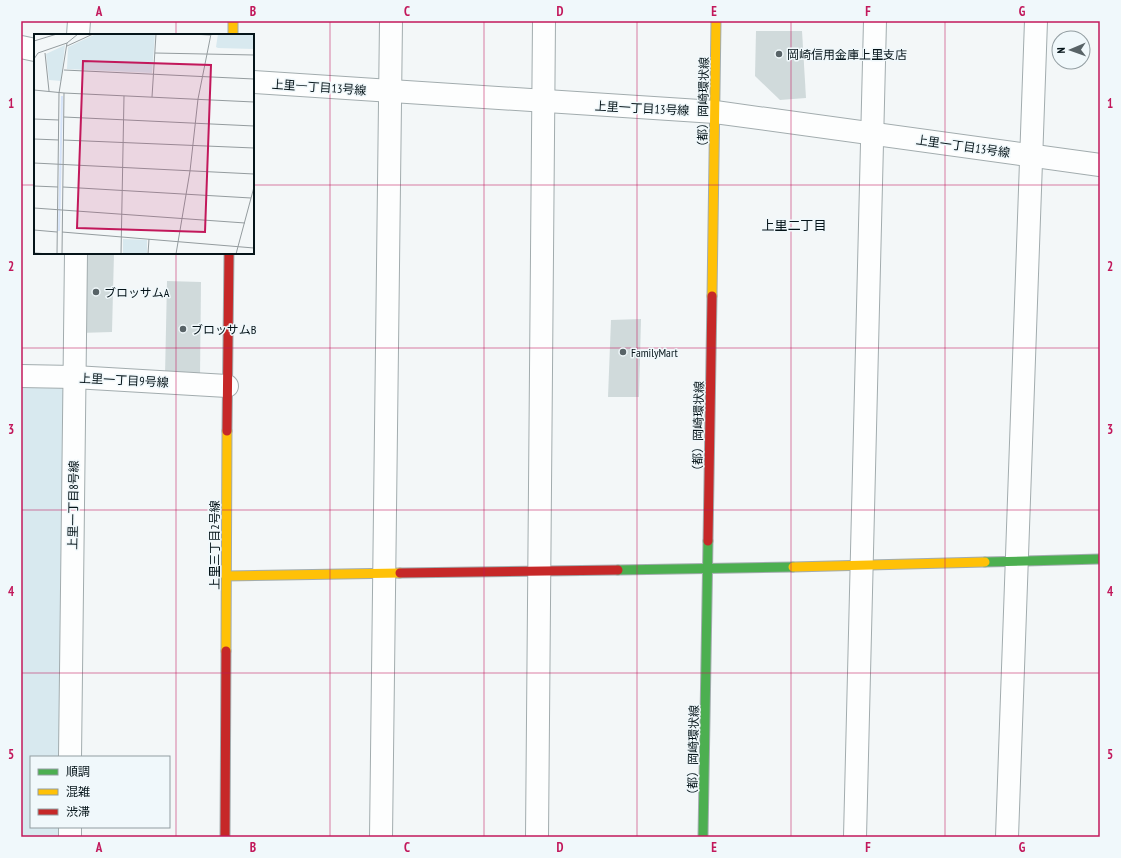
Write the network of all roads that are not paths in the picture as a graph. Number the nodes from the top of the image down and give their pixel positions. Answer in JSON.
{"nodes":[{"id":1,"x":79,"y":21,"type":"edge"},
{"id":2,"x":233,"y":21,"type":"edge"},
{"id":3,"x":391,"y":21,"type":"edge"},
{"id":4,"x":544,"y":21,"type":"edge"},
{"id":5,"x":716,"y":21,"type":"edge"},
{"id":6,"x":875,"y":21,"type":"edge"},
{"id":7,"x":1036,"y":21,"type":"edge"},
{"id":8,"x":78,"y":34,"type":"edge"},
{"id":9,"x":233,"y":34,"type":"edge"},
{"id":10,"x":21,"y":47,"type":"edge"},
{"id":11,"x":34,"y":50,"type":"edge"},
{"id":12,"x":254,"y":82,"type":"edge"},
{"id":13,"x":390,"y":92,"type":"junction"},
{"id":14,"x":542,"y":102,"type":"junction"},
{"id":15,"x":715,"y":112,"type":"junction"},
{"id":16,"x":872,"y":134,"type":"junction"},
{"id":17,"x":1031,"y":155,"type":"junction"},
{"id":18,"x":1100,"y":165,"type":"edge"},
{"id":19,"x":76,"y":254,"type":"edge"},
{"id":20,"x":229,"y":254,"type":"edge"},
{"id":21,"x":21,"y":376,"type":"edge"},
{"id":22,"x":74,"y":377,"type":"junction"},
{"id":23,"x":227,"y":386,"type":"junction"},
{"id":24,"x":1100,"y":559,"type":"edge"},
{"id":25,"x":1016,"y":561,"type":"junction"},
{"id":26,"x":861,"y":566,"type":"junction"},
{"id":27,"x":708,"y":569,"type":"junction"},
{"id":28,"x":539,"y":572,"type":"junction"},
{"id":29,"x":385,"y":573,"type":"junction"},
{"id":30,"x":226,"y":576,"type":"junction"},
{"id":31,"x":70,"y":756,"type":"edge"},
{"id":32,"x":225,"y":837,"type":"edge"},
{"id":33,"x":381,"y":837,"type":"edge"},
{"id":34,"x":537,"y":837,"type":"edge"},
{"id":35,"x":703,"y":837,"type":"edge"},
{"id":36,"x":855,"y":837,"type":"edge"},
{"id":37,"x":1007,"y":837,"type":"edge"}],
"edges":[{"from":1,"to":8,"type":"street"},
{"from":2,"to":9,"type":"street"},
{"from":3,"to":13,"type":"street"},
{"from":4,"to":14,"type":"street"},
{"from":5,"to":15,"type":"street","name":"（都）岡崎環状線"},
{"from":6,"to":16,"type":"street"},
{"from":7,"to":17,"type":"street"},
{"from":10,"to":11,"type":"street"},
{"from":12,"to":13,"type":"street","name":"上里一丁目13号線"},
{"from":13,"to":14,"type":"street","name":"上里一丁目13号線"},
{"from":13,"to":29,"type":"street"},
{"from":14,"to":15,"type":"street","name":"上里一丁目13号線"},
{"from":14,"to":28,"type":"street"},
{"from":15,"to":16,"type":"street","name":"上里一丁目13号線"},
{"from":15,"to":27,"type":"street","name":"（都）岡崎環状線"},
{"from":16,"to":17,"type":"street","name":"上里一丁目13号線"},
{"from":16,"to":26,"type":"street"},
{"from":17,"to":18,"type":"street","name":"上里一丁目13号線"},
{"from":17,"to":25,"type":"street"},
{"from":19,"to":22,"type":"street","name":"上里一丁目8号線"},
{"from":20,"to":23,"type":"street","name":"上里三丁目2号線"},
{"from":21,"to":22,"type":"street","name":"上里一丁目9号線"},
{"from":22,"to":23,"type":"street","name":"上里一丁目9号線"},
{"from":22,"to":31,"type":"street","name":"上里一丁目8号線"},
{"from":23,"to":30,"type":"street","name":"上里三丁目2号線"},
{"from":24,"to":25,"type":"street"},
{"from":25,"to":26,"type":"street"},
{"from":25,"to":37,"type":"street"},
{"from":26,"to":27,"type":"street"},
{"from":26,"to":36,"type":"street"},
{"from":27,"to":28,"type":"street"},
{"from":27,"to":35,"type":"street","name":"（都）岡崎環状線"},
{"from":28,"to":29,"type":"street"},
{"from":28,"to":34,"type":"street"},
{"from":29,"to":30,"type":"street"},
{"from":29,"to":33,"type":"street"},
{"from":30,"to":32,"type":"street","name":"上里三丁目2号線"}]}
